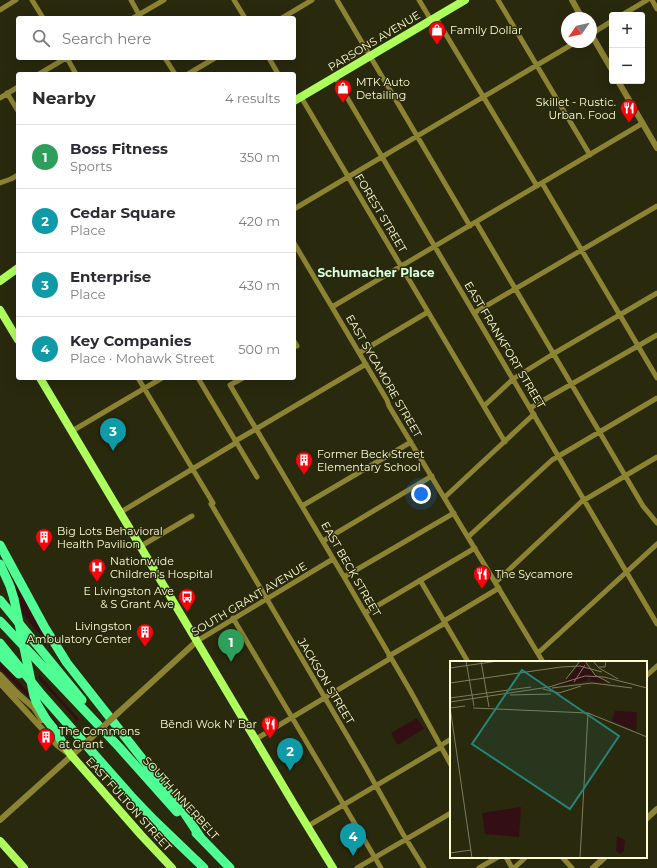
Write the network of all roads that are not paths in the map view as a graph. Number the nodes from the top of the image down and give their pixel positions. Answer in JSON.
{"nodes":[{"id":1,"x":16,"y":0,"type":"edge"},
{"id":2,"x":32,"y":0,"type":"edge"},
{"id":3,"x":131,"y":0,"type":"edge"},
{"id":4,"x":164,"y":0,"type":"edge"},
{"id":5,"x":234,"y":0,"type":"edge"},
{"id":6,"x":312,"y":0,"type":"edge"},
{"id":7,"x":336,"y":0,"type":"edge"},
{"id":8,"x":419,"y":0,"type":"edge"},
{"id":9,"x":465,"y":0,"type":"edge"},
{"id":10,"x":498,"y":0,"type":"edge"},
{"id":11,"x":572,"y":0,"type":"edge"},
{"id":12,"x":647,"y":0,"type":"edge"},
{"id":13,"x":652,"y":0,"type":"edge"},
{"id":14,"x":657,"y":9,"type":"edge"},
{"id":15,"x":0,"y":10,"type":"edge"},
{"id":16,"x":579,"y":12,"type":"edge"},
{"id":17,"x":627,"y":12,"type":"edge"},
{"id":18,"x":42,"y":16,"type":"edge"},
{"id":19,"x":140,"y":16,"type":"edge"},
{"id":20,"x":244,"y":16,"type":"edge"},
{"id":21,"x":285,"y":16,"type":"edge"},
{"id":22,"x":433,"y":19,"type":"junction"},
{"id":23,"x":609,"y":23,"type":"edge"},
{"id":24,"x":597,"y":30,"type":"edge"},
{"id":25,"x":597,"y":44,"type":"edge"},
{"id":26,"x":566,"y":48,"type":"edge"},
{"id":27,"x":370,"y":57,"type":"junction"},
{"id":28,"x":63,"y":60,"type":"edge"},
{"id":29,"x":67,"y":60,"type":"edge"},
{"id":30,"x":166,"y":60,"type":"edge"},
{"id":31,"x":212,"y":60,"type":"edge"},
{"id":32,"x":270,"y":60,"type":"edge"},
{"id":33,"x":537,"y":65,"type":"junction"},
{"id":34,"x":609,"y":65,"type":"edge"},
{"id":35,"x":42,"y":72,"type":"edge"},
{"id":36,"x":75,"y":72,"type":"edge"},
{"id":37,"x":173,"y":72,"type":"edge"},
{"id":38,"x":191,"y":72,"type":"edge"},
{"id":39,"x":277,"y":72,"type":"edge"},
{"id":40,"x":335,"y":77,"type":"junction"},
{"id":41,"x":620,"y":84,"type":"edge"},
{"id":42,"x":16,"y":88,"type":"edge"},
{"id":43,"x":7,"y":93,"type":"junction"},
{"id":44,"x":484,"y":97,"type":"junction"},
{"id":45,"x":0,"y":98,"type":"edge"},
{"id":46,"x":297,"y":99,"type":"edge"},
{"id":47,"x":16,"y":108,"type":"edge"},
{"id":48,"x":643,"y":123,"type":"junction"},
{"id":49,"x":417,"y":136,"type":"junction"},
{"id":50,"x":657,"y":148,"type":"edge"},
{"id":51,"x":590,"y":155,"type":"junction"},
{"id":52,"x":382,"y":156,"type":"junction"},
{"id":53,"x":16,"y":176,"type":"edge"},
{"id":54,"x":348,"y":177,"type":"junction"},
{"id":55,"x":0,"y":183,"type":"edge"},
{"id":56,"x":539,"y":185,"type":"junction"},
{"id":57,"x":657,"y":206,"type":"edge"},
{"id":58,"x":296,"y":208,"type":"edge"},
{"id":59,"x":476,"y":222,"type":"junction"},
{"id":60,"x":470,"y":226,"type":"junction"},
{"id":61,"x":296,"y":246,"type":"edge"},
{"id":62,"x":435,"y":247,"type":"junction"},
{"id":63,"x":582,"y":250,"type":"junction"},
{"id":64,"x":401,"y":266,"type":"junction"},
{"id":65,"x":16,"y":269,"type":"edge"},
{"id":66,"x":0,"y":281,"type":"edge"},
{"id":67,"x":515,"y":289,"type":"junction"},
{"id":68,"x":657,"y":293,"type":"edge"},
{"id":69,"x":332,"y":308,"type":"junction"},
{"id":70,"x":0,"y":310,"type":"edge"},
{"id":71,"x":428,"y":312,"type":"junction"},
{"id":72,"x":474,"y":313,"type":"junction"},
{"id":73,"x":620,"y":315,"type":"junction"},
{"id":74,"x":657,"y":335,"type":"edge"},
{"id":75,"x":16,"y":337,"type":"edge"},
{"id":76,"x":638,"y":346,"type":"junction"},
{"id":77,"x":359,"y":353,"type":"junction"},
{"id":78,"x":553,"y":354,"type":"junction"},
{"id":79,"x":366,"y":364,"type":"junction"},
{"id":80,"x":657,"y":378,"type":"edge"},
{"id":81,"x":513,"y":379,"type":"junction"},
{"id":82,"x":41,"y":380,"type":"edge"},
{"id":83,"x":139,"y":380,"type":"edge"},
{"id":84,"x":158,"y":380,"type":"edge"},
{"id":85,"x":199,"y":380,"type":"edge"},
{"id":86,"x":239,"y":380,"type":"edge"},
{"id":87,"x":571,"y":384,"type":"junction"},
{"id":88,"x":144,"y":388,"type":"junction"},
{"id":89,"x":657,"y":398,"type":"edge"},
{"id":90,"x":484,"y":406,"type":"junction"},
{"id":91,"x":530,"y":408,"type":"junction"},
{"id":92,"x":534,"y":414,"type":"junction"},
{"id":93,"x":256,"y":429,"type":"junction"},
{"id":94,"x":72,"y":431,"type":"junction"},
{"id":95,"x":599,"y":432,"type":"junction"},
{"id":96,"x":236,"y":442,"type":"junction"},
{"id":97,"x":411,"y":442,"type":"junction"},
{"id":98,"x":505,"y":442,"type":"junction"},
{"id":99,"x":559,"y":456,"type":"junction"},
{"id":100,"x":657,"y":457,"type":"edge"},
{"id":101,"x":192,"y":469,"type":"junction"},
{"id":102,"x":432,"y":476,"type":"junction"},
{"id":103,"x":625,"y":476,"type":"junction"},
{"id":104,"x":258,"y":477,"type":"dead end"},
{"id":105,"x":445,"y":497,"type":"junction"},
{"id":106,"x":584,"y":500,"type":"junction"},
{"id":107,"x":302,"y":506,"type":"junction"},
{"id":108,"x":120,"y":512,"type":"junction"},
{"id":109,"x":454,"y":512,"type":"junction"},
{"id":110,"x":192,"y":516,"type":"dead end"},
{"id":111,"x":657,"y":523,"type":"edge"},
{"id":112,"x":468,"y":537,"type":"junction"},
{"id":113,"x":323,"y":541,"type":"junction"},
{"id":114,"x":657,"y":544,"type":"edge"},
{"id":115,"x":0,"y":545,"type":"edge"},
{"id":116,"x":141,"y":546,"type":"junction"},
{"id":117,"x":475,"y":548,"type":"junction"},
{"id":118,"x":334,"y":559,"type":"junction"},
{"id":119,"x":0,"y":564,"type":"edge"},
{"id":120,"x":626,"y":572,"type":"junction"},
{"id":121,"x":344,"y":577,"type":"junction"},
{"id":122,"x":420,"y":580,"type":"junction"},
{"id":123,"x":496,"y":582,"type":"junction"},
{"id":124,"x":499,"y":588,"type":"junction"},
{"id":125,"x":266,"y":599,"type":"junction"},
{"id":126,"x":0,"y":600,"type":"edge"},
{"id":127,"x":365,"y":613,"type":"junction"},
{"id":128,"x":234,"y":618,"type":"junction"},
{"id":129,"x":0,"y":621,"type":"edge"},
{"id":130,"x":445,"y":622,"type":"junction"},
{"id":131,"x":657,"y":624,"type":"edge"},
{"id":132,"x":197,"y":641,"type":"junction"},
{"id":133,"x":0,"y":642,"type":"edge"},
{"id":134,"x":538,"y":653,"type":"junction"},
{"id":135,"x":0,"y":655,"type":"edge"},
{"id":136,"x":390,"y":657,"type":"junction"},
{"id":137,"x":467,"y":661,"type":"edge"},
{"id":138,"x":542,"y":661,"type":"edge"},
{"id":139,"x":657,"y":666,"type":"edge"},
{"id":140,"x":0,"y":675,"type":"edge"},
{"id":141,"x":647,"y":675,"type":"edge"},
{"id":142,"x":0,"y":683,"type":"edge"},
{"id":143,"x":42,"y":695,"type":"junction"},
{"id":144,"x":325,"y":698,"type":"junction"},
{"id":145,"x":292,"y":717,"type":"junction"},
{"id":146,"x":256,"y":739,"type":"junction"},
{"id":147,"x":450,"y":740,"type":"edge"},
{"id":148,"x":62,"y":742,"type":"junction"},
{"id":149,"x":440,"y":746,"type":"junction"},
{"id":150,"x":119,"y":747,"type":"junction"},
{"id":151,"x":71,"y":755,"type":"junction"},
{"id":152,"x":450,"y":763,"type":"edge"},
{"id":153,"x":376,"y":785,"type":"junction"},
{"id":154,"x":343,"y":804,"type":"junction"},
{"id":155,"x":657,"y":809,"type":"edge"},
{"id":156,"x":450,"y":814,"type":"edge"},
{"id":157,"x":647,"y":818,"type":"edge"},
{"id":158,"x":0,"y":820,"type":"edge"},
{"id":159,"x":308,"y":826,"type":"junction"},
{"id":160,"x":201,"y":838,"type":"junction"},
{"id":161,"x":406,"y":839,"type":"junction"},
{"id":162,"x":0,"y":841,"type":"edge"},
{"id":163,"x":374,"y":858,"type":"junction"},
{"id":164,"x":496,"y":858,"type":"edge"},
{"id":165,"x":507,"y":858,"type":"edge"},
{"id":166,"x":525,"y":858,"type":"edge"},
{"id":167,"x":563,"y":858,"type":"edge"},
{"id":168,"x":604,"y":858,"type":"edge"},
{"id":169,"x":24,"y":868,"type":"edge"},
{"id":170,"x":172,"y":868,"type":"edge"},
{"id":171,"x":204,"y":868,"type":"edge"},
{"id":172,"x":230,"y":868,"type":"edge"},
{"id":173,"x":334,"y":868,"type":"edge"},
{"id":174,"x":357,"y":868,"type":"edge"},
{"id":175,"x":380,"y":868,"type":"edge"},
{"id":176,"x":424,"y":868,"type":"edge"},
{"id":177,"x":479,"y":868,"type":"edge"},
{"id":178,"x":513,"y":868,"type":"edge"},
{"id":179,"x":572,"y":868,"type":"edge"},
{"id":180,"x":593,"y":868,"type":"edge"}],
"edges":[{"from":1,"to":15,"type":"street"},
{"from":2,"to":18,"type":"street"},
{"from":3,"to":19,"type":"street"},
{"from":4,"to":19,"type":"street"},
{"from":5,"to":20,"type":"street"},
{"from":6,"to":21,"type":"street"},
{"from":7,"to":27,"type":"street"},
{"from":8,"to":22,"type":"street"},
{"from":9,"to":22,"type":"main road","name":"PARSONS AVENUE"},
{"from":10,"to":33,"type":"street"},
{"from":11,"to":16,"type":"street"},
{"from":12,"to":17,"type":"street"},
{"from":13,"to":14,"type":"street"},
{"from":22,"to":27,"type":"main road","name":"PARSONS AVENUE"},
{"from":22,"to":44,"type":"street"},
{"from":23,"to":24,"type":"street"},
{"from":25,"to":34,"type":"street"},
{"from":26,"to":33,"type":"street"},
{"from":27,"to":40,"type":"main road","name":"PARSONS AVENUE"},
{"from":27,"to":49,"type":"street"},
{"from":28,"to":35,"type":"street"},
{"from":29,"to":36,"type":"street"},
{"from":30,"to":37,"type":"street"},
{"from":31,"to":38,"type":"street"},
{"from":32,"to":39,"type":"street"},
{"from":33,"to":44,"type":"street"},
{"from":33,"to":51,"type":"street"},
{"from":40,"to":46,"type":"main road","name":"PARSONS AVENUE"},
{"from":40,"to":52,"type":"street","name":"EAST FRANKFORT STREET"},
{"from":41,"to":48,"type":"street"},
{"from":42,"to":43,"type":"street"},
{"from":43,"to":45,"type":"street"},
{"from":43,"to":47,"type":"street"},
{"from":44,"to":49,"type":"street"},
{"from":44,"to":56,"type":"street"},
{"from":46,"to":54,"type":"street","name":"FOREST STREET"},
{"from":48,"to":50,"type":"street"},
{"from":48,"to":51,"type":"street"},
{"from":49,"to":52,"type":"street"},
{"from":49,"to":60,"type":"street"},
{"from":51,"to":56,"type":"street"},
{"from":52,"to":54,"type":"street"},
{"from":52,"to":62,"type":"street","name":"EAST FRANKFORT STREET"},
{"from":53,"to":55,"type":"street"},
{"from":54,"to":58,"type":"street"},
{"from":54,"to":64,"type":"street","name":"FOREST STREET"},
{"from":56,"to":59,"type":"street"},
{"from":56,"to":63,"type":"street"},
{"from":57,"to":63,"type":"street"},
{"from":59,"to":60,"type":"street"},
{"from":59,"to":67,"type":"street"},
{"from":60,"to":62,"type":"street"},
{"from":61,"to":69,"type":"street","name":"EAST SYCAMORE STREET"},
{"from":62,"to":64,"type":"street"},
{"from":62,"to":72,"type":"street","name":"EAST FRANKFORT STREET"},
{"from":63,"to":67,"type":"street"},
{"from":63,"to":73,"type":"street"},
{"from":64,"to":69,"type":"street"},
{"from":64,"to":71,"type":"street","name":"FOREST STREET"},
{"from":65,"to":66,"type":"main road"},
{"from":67,"to":72,"type":"street"},
{"from":67,"to":78,"type":"street"},
{"from":68,"to":73,"type":"street"},
{"from":69,"to":77,"type":"street","name":"EAST SYCAMORE STREET"},
{"from":70,"to":75,"type":"main road"},
{"from":71,"to":77,"type":"street"},
{"from":71,"to":90,"type":"street","name":"FOREST STREET"},
{"from":72,"to":81,"type":"street","name":"EAST FRANKFORT STREET"},
{"from":73,"to":76,"type":"street"},
{"from":73,"to":78,"type":"street"},
{"from":74,"to":76,"type":"street"},
{"from":76,"to":80,"type":"street"},
{"from":76,"to":87,"type":"street"},
{"from":77,"to":79,"type":"street","name":"EAST SYCAMORE STREET"},
{"from":78,"to":81,"type":"street"},
{"from":78,"to":87,"type":"street"},
{"from":79,"to":93,"type":"street"},
{"from":79,"to":97,"type":"street","name":"EAST SYCAMORE STREET"},
{"from":81,"to":90,"type":"street"},
{"from":81,"to":91,"type":"street","name":"EAST FRANKFORT STREET"},
{"from":82,"to":94,"type":"main road"},
{"from":83,"to":88,"type":"street","name":"JACKSON STREET"},
{"from":84,"to":88,"type":"street"},
{"from":85,"to":96,"type":"street"},
{"from":86,"to":93,"type":"street","name":"EAST BECK STREET"},
{"from":87,"to":91,"type":"street"},
{"from":87,"to":95,"type":"street"},
{"from":88,"to":94,"type":"street"},
{"from":88,"to":101,"type":"street","name":"JACKSON STREET"},
{"from":89,"to":95,"type":"street"},
{"from":90,"to":98,"type":"street","name":"FOREST STREET"},
{"from":91,"to":92,"type":"street","name":"EAST FRANKFORT STREET"},
{"from":92,"to":98,"type":"street"},
{"from":92,"to":99,"type":"street","name":"EAST FRANKFORT STREET"},
{"from":93,"to":96,"type":"street"},
{"from":93,"to":107,"type":"street","name":"EAST BECK STREET"},
{"from":94,"to":108,"type":"main road"},
{"from":95,"to":99,"type":"street"},
{"from":95,"to":103,"type":"street"},
{"from":96,"to":101,"type":"street"},
{"from":96,"to":104,"type":"street"},
{"from":97,"to":102,"type":"street","name":"EAST SYCAMORE STREET"},
{"from":97,"to":107,"type":"street"},
{"from":98,"to":105,"type":"street"},
{"from":99,"to":106,"type":"street","name":"EAST FRANKFORT STREET"},
{"from":99,"to":112,"type":"street"},
{"from":100,"to":103,"type":"street"},
{"from":101,"to":108,"type":"street"},
{"from":101,"to":125,"type":"street","name":"JACKSON STREET"},
{"from":102,"to":105,"type":"street","name":"EAST SYCAMORE STREET"},
{"from":102,"to":113,"type":"street"},
{"from":103,"to":106,"type":"street"},
{"from":103,"to":111,"type":"street"},
{"from":105,"to":109,"type":"street","name":"EAST SYCAMORE STREET"},
{"from":106,"to":120,"type":"street","name":"EAST FRANKFORT STREET"},
{"from":106,"to":123,"type":"street"},
{"from":107,"to":113,"type":"street","name":"EAST BECK STREET"},
{"from":108,"to":116,"type":"main road"},
{"from":109,"to":112,"type":"street","name":"EAST SYCAMORE STREET"},
{"from":109,"to":121,"type":"street"},
{"from":110,"to":116,"type":"street"},
{"from":112,"to":117,"type":"street","name":"EAST SYCAMORE STREET"},
{"from":113,"to":118,"type":"street","name":"EAST BECK STREET"},
{"from":114,"to":120,"type":"street"},
{"from":115,"to":160,"type":"highway"},
{"from":116,"to":132,"type":"main road"},
{"from":117,"to":122,"type":"street"},
{"from":117,"to":123,"type":"street","name":"EAST SYCAMORE STREET"},
{"from":118,"to":121,"type":"street","name":"EAST BECK STREET"},
{"from":118,"to":125,"type":"street","name":"SOUTH GRANT AVENUE"},
{"from":119,"to":148,"type":"highway","bridge":true},
{"from":120,"to":131,"type":"street","name":"EAST FRANKFORT STREET"},
{"from":120,"to":134,"type":"street"},
{"from":121,"to":127,"type":"street","name":"EAST BECK STREET"},
{"from":122,"to":127,"type":"street"},
{"from":122,"to":130,"type":"street"},
{"from":123,"to":124,"type":"street","name":"EAST SYCAMORE STREET"},
{"from":124,"to":130,"type":"street"},
{"from":124,"to":134,"type":"street","name":"EAST SYCAMORE STREET"},
{"from":125,"to":128,"type":"street","name":"SOUTH GRANT AVENUE"},
{"from":125,"to":144,"type":"street","name":"JACKSON STREET"},
{"from":126,"to":150,"type":"highway"},
{"from":127,"to":136,"type":"street","name":"EAST BECK STREET"},
{"from":128,"to":132,"type":"street","name":"SOUTH GRANT AVENUE"},
{"from":128,"to":145,"type":"street"},
{"from":129,"to":150,"type":"highway","name":"SOUTH INNERBELT"},
{"from":130,"to":136,"type":"street"},
{"from":130,"to":137,"type":"street"},
{"from":132,"to":146,"type":"main road"},
{"from":132,"to":151,"type":"street","name":"SOUTH GRANT AVENUE","bridge":true},
{"from":133,"to":143,"type":"highway"},
{"from":134,"to":138,"type":"street","name":"EAST SYCAMORE STREET"},
{"from":135,"to":143,"type":"highway"},
{"from":136,"to":144,"type":"street"},
{"from":136,"to":149,"type":"street","name":"EAST BECK STREET"},
{"from":139,"to":141,"type":"street"},
{"from":140,"to":148,"type":"street","name":"EAST FULTON STREET"},
{"from":142,"to":151,"type":"street","name":"EAST FULTON STREET"},
{"from":143,"to":171,"type":"highway"},
{"from":144,"to":145,"type":"street"},
{"from":144,"to":153,"type":"street","name":"JACKSON STREET"},
{"from":145,"to":146,"type":"street"},
{"from":145,"to":154,"type":"street"},
{"from":146,"to":159,"type":"main road"},
{"from":147,"to":149,"type":"street"},
{"from":148,"to":151,"type":"main road","name":"EAST FULTON STREET"},
{"from":149,"to":152,"type":"street","name":"EAST BECK STREET"},
{"from":149,"to":153,"type":"street"},
{"from":150,"to":160,"type":"highway","name":"SOUTH INNERBELT"},
{"from":151,"to":158,"type":"street","name":"SOUTH GRANT AVENUE"},
{"from":151,"to":170,"type":"main road","name":"EAST FULTON STREET"},
{"from":153,"to":154,"type":"street"},
{"from":153,"to":161,"type":"street","name":"JACKSON STREET"},
{"from":154,"to":159,"type":"street"},
{"from":154,"to":163,"type":"street"},
{"from":155,"to":157,"type":"street"},
{"from":156,"to":161,"type":"street"},
{"from":159,"to":173,"type":"main road"},
{"from":160,"to":172,"type":"highway","name":"SOUTH INNERBELT"},
{"from":161,"to":163,"type":"street"},
{"from":161,"to":176,"type":"street","name":"JACKSON STREET"},
{"from":162,"to":169,"type":"main road"},
{"from":163,"to":174,"type":"street"},
{"from":163,"to":175,"type":"street"},
{"from":164,"to":177,"type":"street"},
{"from":165,"to":178,"type":"street"},
{"from":166,"to":178,"type":"street"},
{"from":167,"to":179,"type":"street"},
{"from":168,"to":180,"type":"street"}]}
